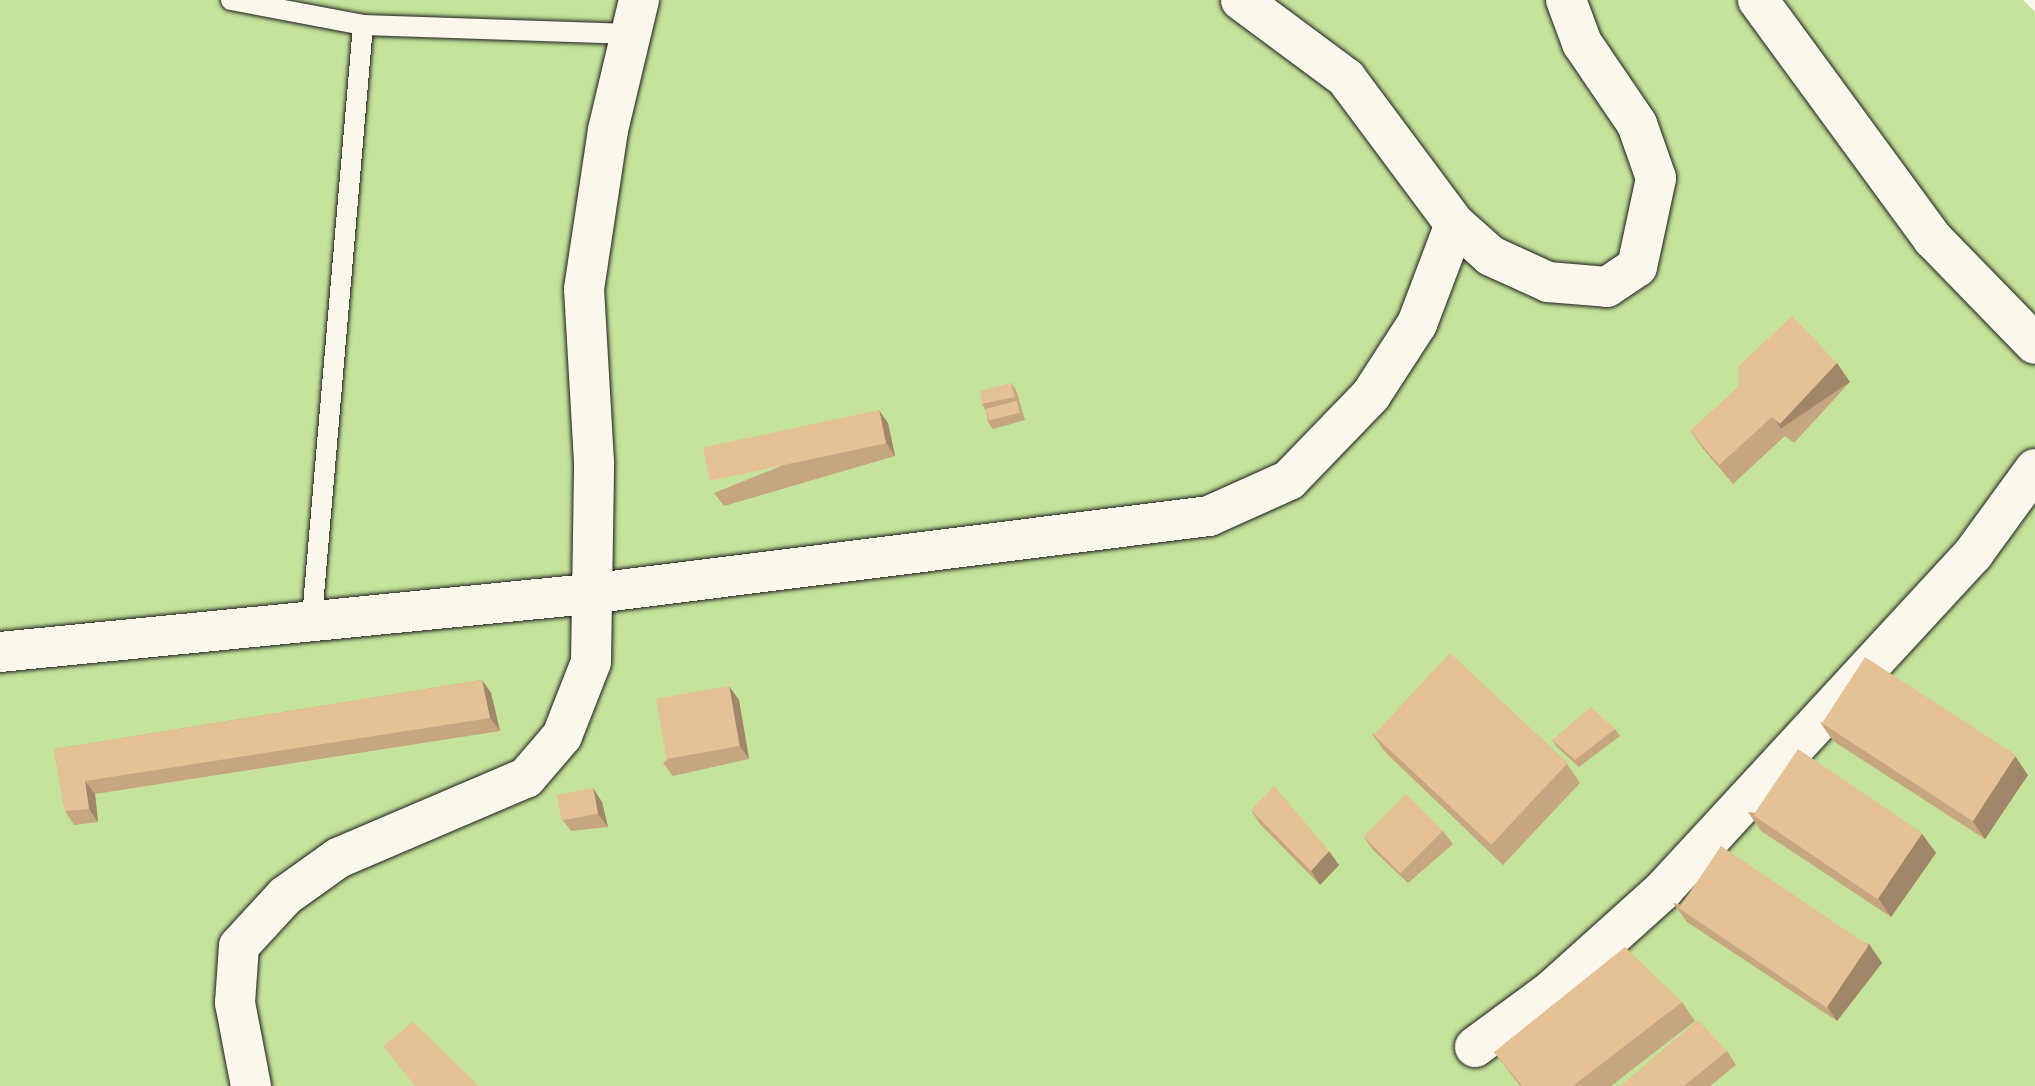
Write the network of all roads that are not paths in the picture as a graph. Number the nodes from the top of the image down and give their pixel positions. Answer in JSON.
{"nodes":[{"id":1,"x":231,"y":0,"type":"edge"},
{"id":2,"x":1240,"y":0,"type":"edge"},
{"id":3,"x":1566,"y":0,"type":"edge"},
{"id":4,"x":1758,"y":0,"type":"edge"},
{"id":5,"x":635,"y":17,"type":"edge"},
{"id":6,"x":363,"y":25,"type":"junction"},
{"id":7,"x":1455,"y":224,"type":"junction"},
{"id":8,"x":2035,"y":344,"type":"edge"},
{"id":9,"x":2035,"y":469,"type":"edge"},
{"id":10,"x":588,"y":594,"type":"junction"},
{"id":11,"x":312,"y":618,"type":"junction"},
{"id":12,"x":0,"y":652,"type":"edge"},
{"id":13,"x":1475,"y":1046,"type":"dead end"},
{"id":14,"x":251,"y":1086,"type":"edge"}],
"edges":[{"from":1,"to":6,"type":"lane"},
{"from":2,"to":7,"type":"street"},
{"from":3,"to":7,"type":"street"},
{"from":4,"to":8,"type":"street"},
{"from":5,"to":6,"type":"lane"},
{"from":5,"to":10,"type":"street"},
{"from":6,"to":11,"type":"lane"},
{"from":7,"to":10,"type":"street"},
{"from":9,"to":13,"type":"street"},
{"from":10,"to":11,"type":"street"},
{"from":10,"to":14,"type":"street"},
{"from":11,"to":12,"type":"street"}]}
